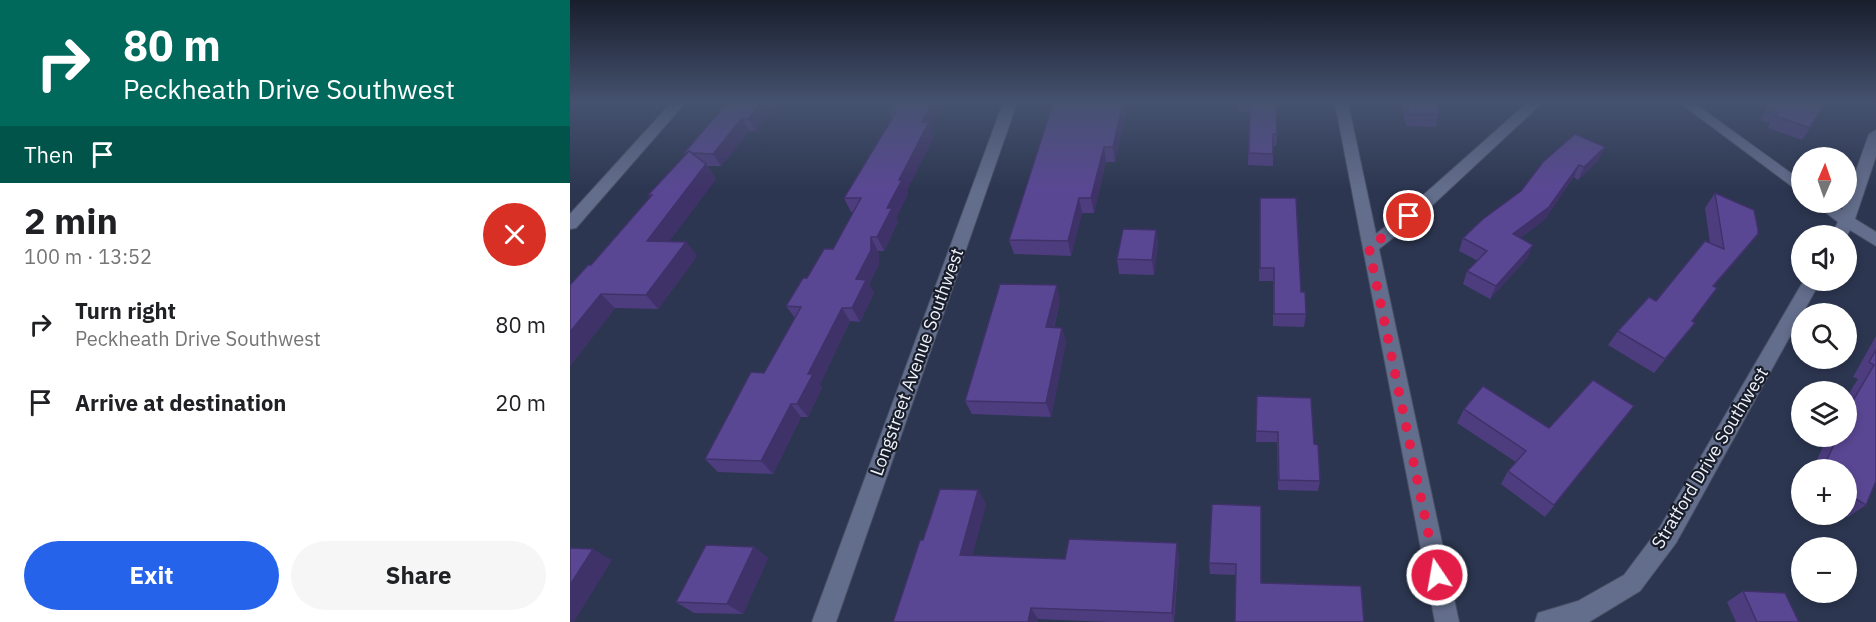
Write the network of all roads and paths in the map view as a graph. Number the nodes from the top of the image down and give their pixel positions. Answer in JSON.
{"nodes":[{"id":1,"x":652,"y":132,"type":"edge"},
{"id":2,"x":1000,"y":132,"type":"edge"},
{"id":3,"x":1347,"y":132,"type":"edge"},
{"id":4,"x":1502,"y":132,"type":"edge"},
{"id":5,"x":1725,"y":132,"type":"edge"},
{"id":6,"x":1876,"y":134,"type":"edge"},
{"id":7,"x":1791,"y":181,"type":"edge"},
{"id":8,"x":1829,"y":213,"type":"edge"},
{"id":9,"x":570,"y":224,"type":"edge"},
{"id":10,"x":1839,"y":225,"type":"edge"},
{"id":11,"x":1844,"y":225,"type":"edge"},
{"id":12,"x":1857,"y":234,"type":"edge"},
{"id":13,"x":1876,"y":240,"type":"edge"},
{"id":14,"x":1369,"y":248,"type":"junction"},
{"id":15,"x":1807,"y":291,"type":"edge"},
{"id":16,"x":824,"y":622,"type":"edge"},
{"id":17,"x":1447,"y":622,"type":"edge"},
{"id":18,"x":1547,"y":622,"type":"edge"}],
"edges":[{"from":1,"to":9,"type":"street"},
{"from":2,"to":16,"type":"street","name":"Longstreet Avenue Southwest"},
{"from":3,"to":14,"type":"street"},
{"from":4,"to":14,"type":"street"},
{"from":5,"to":7,"type":"street"},
{"from":6,"to":11,"type":"street"},
{"from":8,"to":10,"type":"street"},
{"from":12,"to":13,"type":"street"},
{"from":14,"to":17,"type":"street"},
{"from":15,"to":18,"type":"street","name":"Stratford Drive Southwest"}]}
